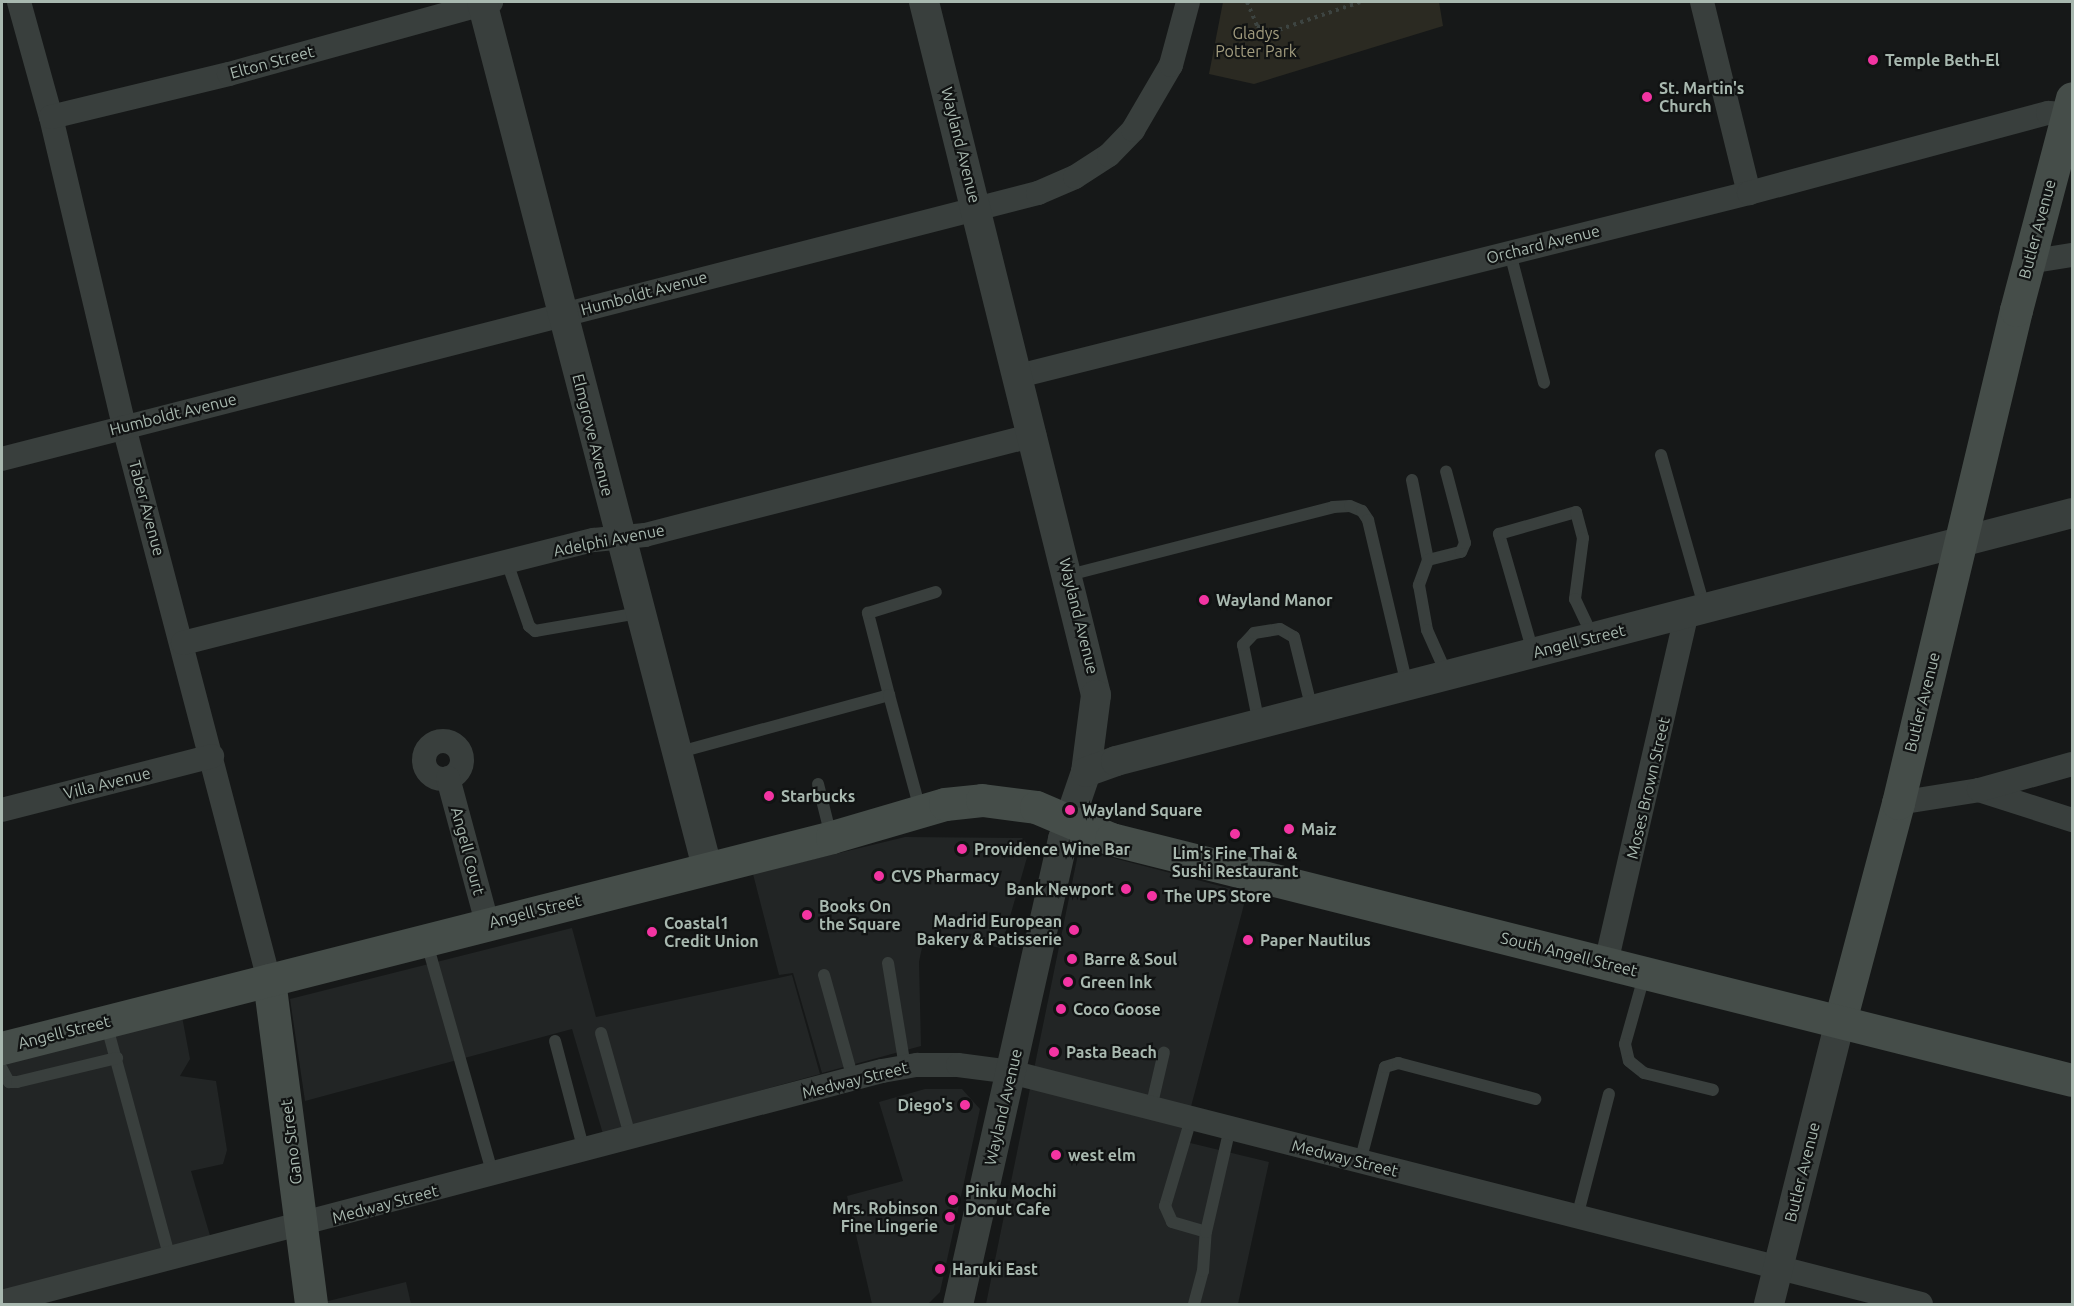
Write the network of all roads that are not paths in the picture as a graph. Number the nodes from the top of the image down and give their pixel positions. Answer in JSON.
{"nodes":[{"id":1,"x":19,"y":2,"type":"edge"},
{"id":2,"x":485,"y":2,"type":"edge"},
{"id":3,"x":924,"y":2,"type":"edge"},
{"id":4,"x":1188,"y":2,"type":"edge"},
{"id":5,"x":1702,"y":2,"type":"edge"},
{"id":6,"x":2070,"y":106,"type":"edge"},
{"id":7,"x":51,"y":117,"type":"junction"},
{"id":8,"x":1749,"y":193,"type":"junction"},
{"id":9,"x":977,"y":211,"type":"junction"},
{"id":10,"x":1510,"y":253,"type":"junction"},
{"id":11,"x":2073,"y":255,"type":"edge"},
{"id":12,"x":2028,"y":262,"type":"junction"},
{"id":13,"x":562,"y":315,"type":"junction"},
{"id":14,"x":1017,"y":376,"type":"junction"},
{"id":15,"x":1544,"y":383,"type":"dead end"},
{"id":16,"x":124,"y":427,"type":"junction"},
{"id":17,"x":1034,"y":435,"type":"junction"},
{"id":18,"x":1661,"y":455,"type":"dead end"},
{"id":19,"x":2,"y":459,"type":"edge"},
{"id":20,"x":1446,"y":471,"type":"dead end"},
{"id":21,"x":1412,"y":480,"type":"dead end"},
{"id":22,"x":2073,"y":513,"type":"edge"},
{"id":23,"x":619,"y":538,"type":"junction"},
{"id":24,"x":1959,"y":543,"type":"junction"},
{"id":25,"x":1428,"y":560,"type":"junction"},
{"id":26,"x":507,"y":562,"type":"junction"},
{"id":27,"x":1069,"y":575,"type":"junction"},
{"id":28,"x":936,"y":592,"type":"dead end"},
{"id":29,"x":1696,"y":611,"type":"junction"},
{"id":30,"x":639,"y":613,"type":"junction"},
{"id":31,"x":1593,"y":637,"type":"junction"},
{"id":32,"x":183,"y":643,"type":"junction"},
{"id":33,"x":1533,"y":652,"type":"junction"},
{"id":34,"x":1447,"y":675,"type":"junction"},
{"id":35,"x":1407,"y":685,"type":"junction"},
{"id":36,"x":889,"y":694,"type":"junction"},
{"id":37,"x":1312,"y":710,"type":"junction"},
{"id":38,"x":1259,"y":724,"type":"junction"},
{"id":39,"x":676,"y":753,"type":"junction"},
{"id":40,"x":212,"y":756,"type":"junction"},
{"id":41,"x":2073,"y":764,"type":"edge"},
{"id":42,"x":1086,"y":772,"type":"junction"},
{"id":43,"x":448,"y":778,"type":"dead end"},
{"id":44,"x":818,"y":784,"type":"dead end"},
{"id":45,"x":1979,"y":790,"type":"junction"},
{"id":46,"x":1898,"y":803,"type":"junction"},
{"id":47,"x":2,"y":810,"type":"edge"},
{"id":48,"x":920,"y":810,"type":"junction"},
{"id":49,"x":2073,"y":820,"type":"edge"},
{"id":50,"x":1068,"y":821,"type":"junction"},
{"id":51,"x":832,"y":837,"type":"junction"},
{"id":52,"x":707,"y":867,"type":"junction"},
{"id":53,"x":487,"y":923,"type":"junction"},
{"id":54,"x":426,"y":939,"type":"junction"},
{"id":55,"x":888,"y":963,"type":"dead end"},
{"id":56,"x":1605,"y":963,"type":"junction"},
{"id":57,"x":1645,"y":973,"type":"junction"},
{"id":58,"x":825,"y":975,"type":"dead end"},
{"id":59,"x":269,"y":980,"type":"junction"},
{"id":60,"x":1840,"y":1021,"type":"junction"},
{"id":61,"x":105,"y":1022,"type":"junction"},
{"id":62,"x":601,"y":1033,"type":"dead end"},
{"id":63,"x":555,"y":1041,"type":"dead end"},
{"id":64,"x":2,"y":1048,"type":"edge"},
{"id":65,"x":1164,"y":1052,"type":"dead end"},
{"id":66,"x":117,"y":1058,"type":"junction"},
{"id":67,"x":904,"y":1067,"type":"junction"},
{"id":68,"x":2,"y":1069,"type":"edge"},
{"id":69,"x":1011,"y":1072,"type":"junction"},
{"id":70,"x":853,"y":1079,"type":"junction"},
{"id":71,"x":2073,"y":1080,"type":"edge"},
{"id":72,"x":1713,"y":1090,"type":"dead end"},
{"id":73,"x":1609,"y":1094,"type":"dead end"},
{"id":74,"x":1535,"y":1099,"type":"dead end"},
{"id":75,"x":1151,"y":1108,"type":"junction"},
{"id":76,"x":1191,"y":1119,"type":"junction"},
{"id":77,"x":1230,"y":1128,"type":"junction"},
{"id":78,"x":631,"y":1139,"type":"junction"},
{"id":79,"x":584,"y":1152,"type":"junction"},
{"id":80,"x":1360,"y":1162,"type":"junction"},
{"id":81,"x":493,"y":1175,"type":"junction"},
{"id":82,"x":1577,"y":1217,"type":"junction"},
{"id":83,"x":302,"y":1226,"type":"junction"},
{"id":84,"x":1206,"y":1232,"type":"junction"},
{"id":85,"x":170,"y":1259,"type":"junction"},
{"id":86,"x":1778,"y":1268,"type":"junction"},
{"id":87,"x":1895,"y":1301,"type":"edge"},
{"id":88,"x":2,"y":1302,"type":"edge"},
{"id":89,"x":311,"y":1305,"type":"edge"},
{"id":90,"x":958,"y":1305,"type":"edge"},
{"id":91,"x":1194,"y":1305,"type":"edge"},
{"id":92,"x":1769,"y":1305,"type":"edge"},
{"id":93,"x":1921,"y":1305,"type":"edge"}],
"edges":[{"from":1,"to":7,"type":"street","name":"Taber Avenue"},
{"from":2,"to":7,"type":"street","name":"Elton Street"},
{"from":2,"to":13,"type":"street","name":"Elmgrove Avenue"},
{"from":3,"to":9,"type":"street","name":"Wayland Avenue"},
{"from":4,"to":9,"type":"street","name":"Humboldt Avenue"},
{"from":5,"to":8,"type":"street"},
{"from":6,"to":8,"type":"street","name":"Orchard Avenue"},
{"from":6,"to":12,"type":"main road","name":"Butler Avenue"},
{"from":7,"to":16,"type":"street","name":"Taber Avenue"},
{"from":8,"to":10,"type":"street","name":"Orchard Avenue"},
{"from":9,"to":13,"type":"street","name":"Humboldt Avenue"},
{"from":9,"to":14,"type":"street","name":"Wayland Avenue"},
{"from":10,"to":14,"type":"street","name":"Orchard Avenue"},
{"from":10,"to":15,"type":"lane"},
{"from":11,"to":12,"type":"street"},
{"from":12,"to":24,"type":"main road","name":"Butler Avenue"},
{"from":13,"to":16,"type":"street","name":"Humboldt Avenue"},
{"from":13,"to":23,"type":"street","name":"Elmgrove Avenue"},
{"from":14,"to":17,"type":"street","name":"Wayland Avenue"},
{"from":16,"to":19,"type":"street","name":"Humboldt Avenue"},
{"from":16,"to":32,"type":"street","name":"Taber Avenue"},
{"from":17,"to":23,"type":"street","name":"Adelphi Avenue"},
{"from":17,"to":27,"type":"street","name":"Wayland Avenue"},
{"from":18,"to":29,"type":"lane"},
{"from":20,"to":25,"type":"lane"},
{"from":21,"to":25,"type":"lane"},
{"from":22,"to":24,"type":"street","name":"Angell Street"},
{"from":23,"to":26,"type":"street","name":"Adelphi Avenue"},
{"from":23,"to":30,"type":"street","name":"Elmgrove Avenue"},
{"from":24,"to":29,"type":"street","name":"Angell Street"},
{"from":24,"to":46,"type":"main road","name":"Butler Avenue"},
{"from":25,"to":34,"type":"lane"},
{"from":26,"to":30,"type":"lane"},
{"from":26,"to":32,"type":"street","name":"Adelphi Avenue"},
{"from":27,"to":35,"type":"lane"},
{"from":27,"to":42,"type":"street","name":"Wayland Avenue"},
{"from":28,"to":36,"type":"lane"},
{"from":29,"to":31,"type":"street","name":"Angell Street"},
{"from":29,"to":56,"type":"street","name":"Moses Brown Street"},
{"from":30,"to":39,"type":"street","name":"Elmgrove Avenue"},
{"from":31,"to":33,"type":"street","name":"Angell Street"},
{"from":31,"to":33,"type":"lane"},
{"from":32,"to":40,"type":"street","name":"Taber Avenue"},
{"from":33,"to":34,"type":"street","name":"Angell Street"},
{"from":34,"to":35,"type":"street","name":"Angell Street"},
{"from":35,"to":37,"type":"street","name":"Angell Street"},
{"from":36,"to":39,"type":"lane"},
{"from":36,"to":48,"type":"lane"},
{"from":37,"to":38,"type":"street","name":"Angell Street"},
{"from":37,"to":38,"type":"lane"},
{"from":38,"to":42,"type":"street","name":"Angell Street"},
{"from":39,"to":52,"type":"street","name":"Elmgrove Avenue"},
{"from":40,"to":47,"type":"street","name":"Villa Avenue"},
{"from":40,"to":59,"type":"street","name":"Taber Avenue"},
{"from":41,"to":45,"type":"street"},
{"from":42,"to":50,"type":"street","name":"Wayland Avenue"},
{"from":43,"to":53,"type":"street","name":"Angell Court"},
{"from":44,"to":51,"type":"lane"},
{"from":45,"to":46,"type":"street"},
{"from":45,"to":49,"type":"street"},
{"from":46,"to":60,"type":"main road","name":"Butler Avenue"},
{"from":48,"to":50,"type":"main road","name":"Angell Street"},
{"from":48,"to":51,"type":"main road","name":"Angell Street"},
{"from":50,"to":56,"type":"main road","name":"South Angell Street"},
{"from":50,"to":69,"type":"street","name":"Wayland Avenue"},
{"from":51,"to":52,"type":"main road","name":"Angell Street"},
{"from":52,"to":53,"type":"main road","name":"Angell Street"},
{"from":53,"to":54,"type":"main road","name":"Angell Street"},
{"from":54,"to":59,"type":"main road","name":"Angell Street"},
{"from":54,"to":81,"type":"lane"},
{"from":55,"to":67,"type":"lane"},
{"from":56,"to":57,"type":"main road","name":"South Angell Street"},
{"from":57,"to":60,"type":"main road","name":"South Angell Street"},
{"from":57,"to":72,"type":"lane"},
{"from":58,"to":70,"type":"lane"},
{"from":59,"to":61,"type":"main road","name":"Angell Street"},
{"from":59,"to":83,"type":"main road","name":"Gano Street"},
{"from":60,"to":71,"type":"main road","name":"South Angell Street"},
{"from":60,"to":86,"type":"street","name":"Butler Avenue"},
{"from":61,"to":64,"type":"main road","name":"Angell Street"},
{"from":61,"to":66,"type":"lane"},
{"from":62,"to":78,"type":"lane"},
{"from":63,"to":79,"type":"lane"},
{"from":65,"to":75,"type":"lane"},
{"from":66,"to":68,"type":"lane"},
{"from":66,"to":85,"type":"lane"},
{"from":67,"to":69,"type":"street","name":"Medway Street"},
{"from":67,"to":70,"type":"street","name":"Medway Street"},
{"from":69,"to":75,"type":"street","name":"Medway Street"},
{"from":69,"to":90,"type":"street","name":"Wayland Avenue"},
{"from":70,"to":78,"type":"street","name":"Medway Street"},
{"from":73,"to":82,"type":"lane"},
{"from":74,"to":80,"type":"lane"},
{"from":75,"to":76,"type":"street","name":"Medway Street"},
{"from":76,"to":77,"type":"street","name":"Medway Street"},
{"from":76,"to":84,"type":"lane"},
{"from":77,"to":80,"type":"street","name":"Medway Street"},
{"from":77,"to":84,"type":"lane"},
{"from":78,"to":79,"type":"street","name":"Medway Street"},
{"from":79,"to":81,"type":"street","name":"Medway Street"},
{"from":80,"to":82,"type":"street","name":"Medway Street"},
{"from":81,"to":83,"type":"street","name":"Medway Street"},
{"from":82,"to":86,"type":"street","name":"Medway Street"},
{"from":83,"to":85,"type":"street","name":"Medway Street"},
{"from":83,"to":89,"type":"main road","name":"Gano Street"},
{"from":84,"to":91,"type":"lane"},
{"from":85,"to":88,"type":"street","name":"Medway Street"},
{"from":86,"to":87,"type":"street","name":"Medway Street"},
{"from":86,"to":92,"type":"street","name":"Butler Avenue"},
{"from":87,"to":93,"type":"street","name":"Medway Street"}]}
